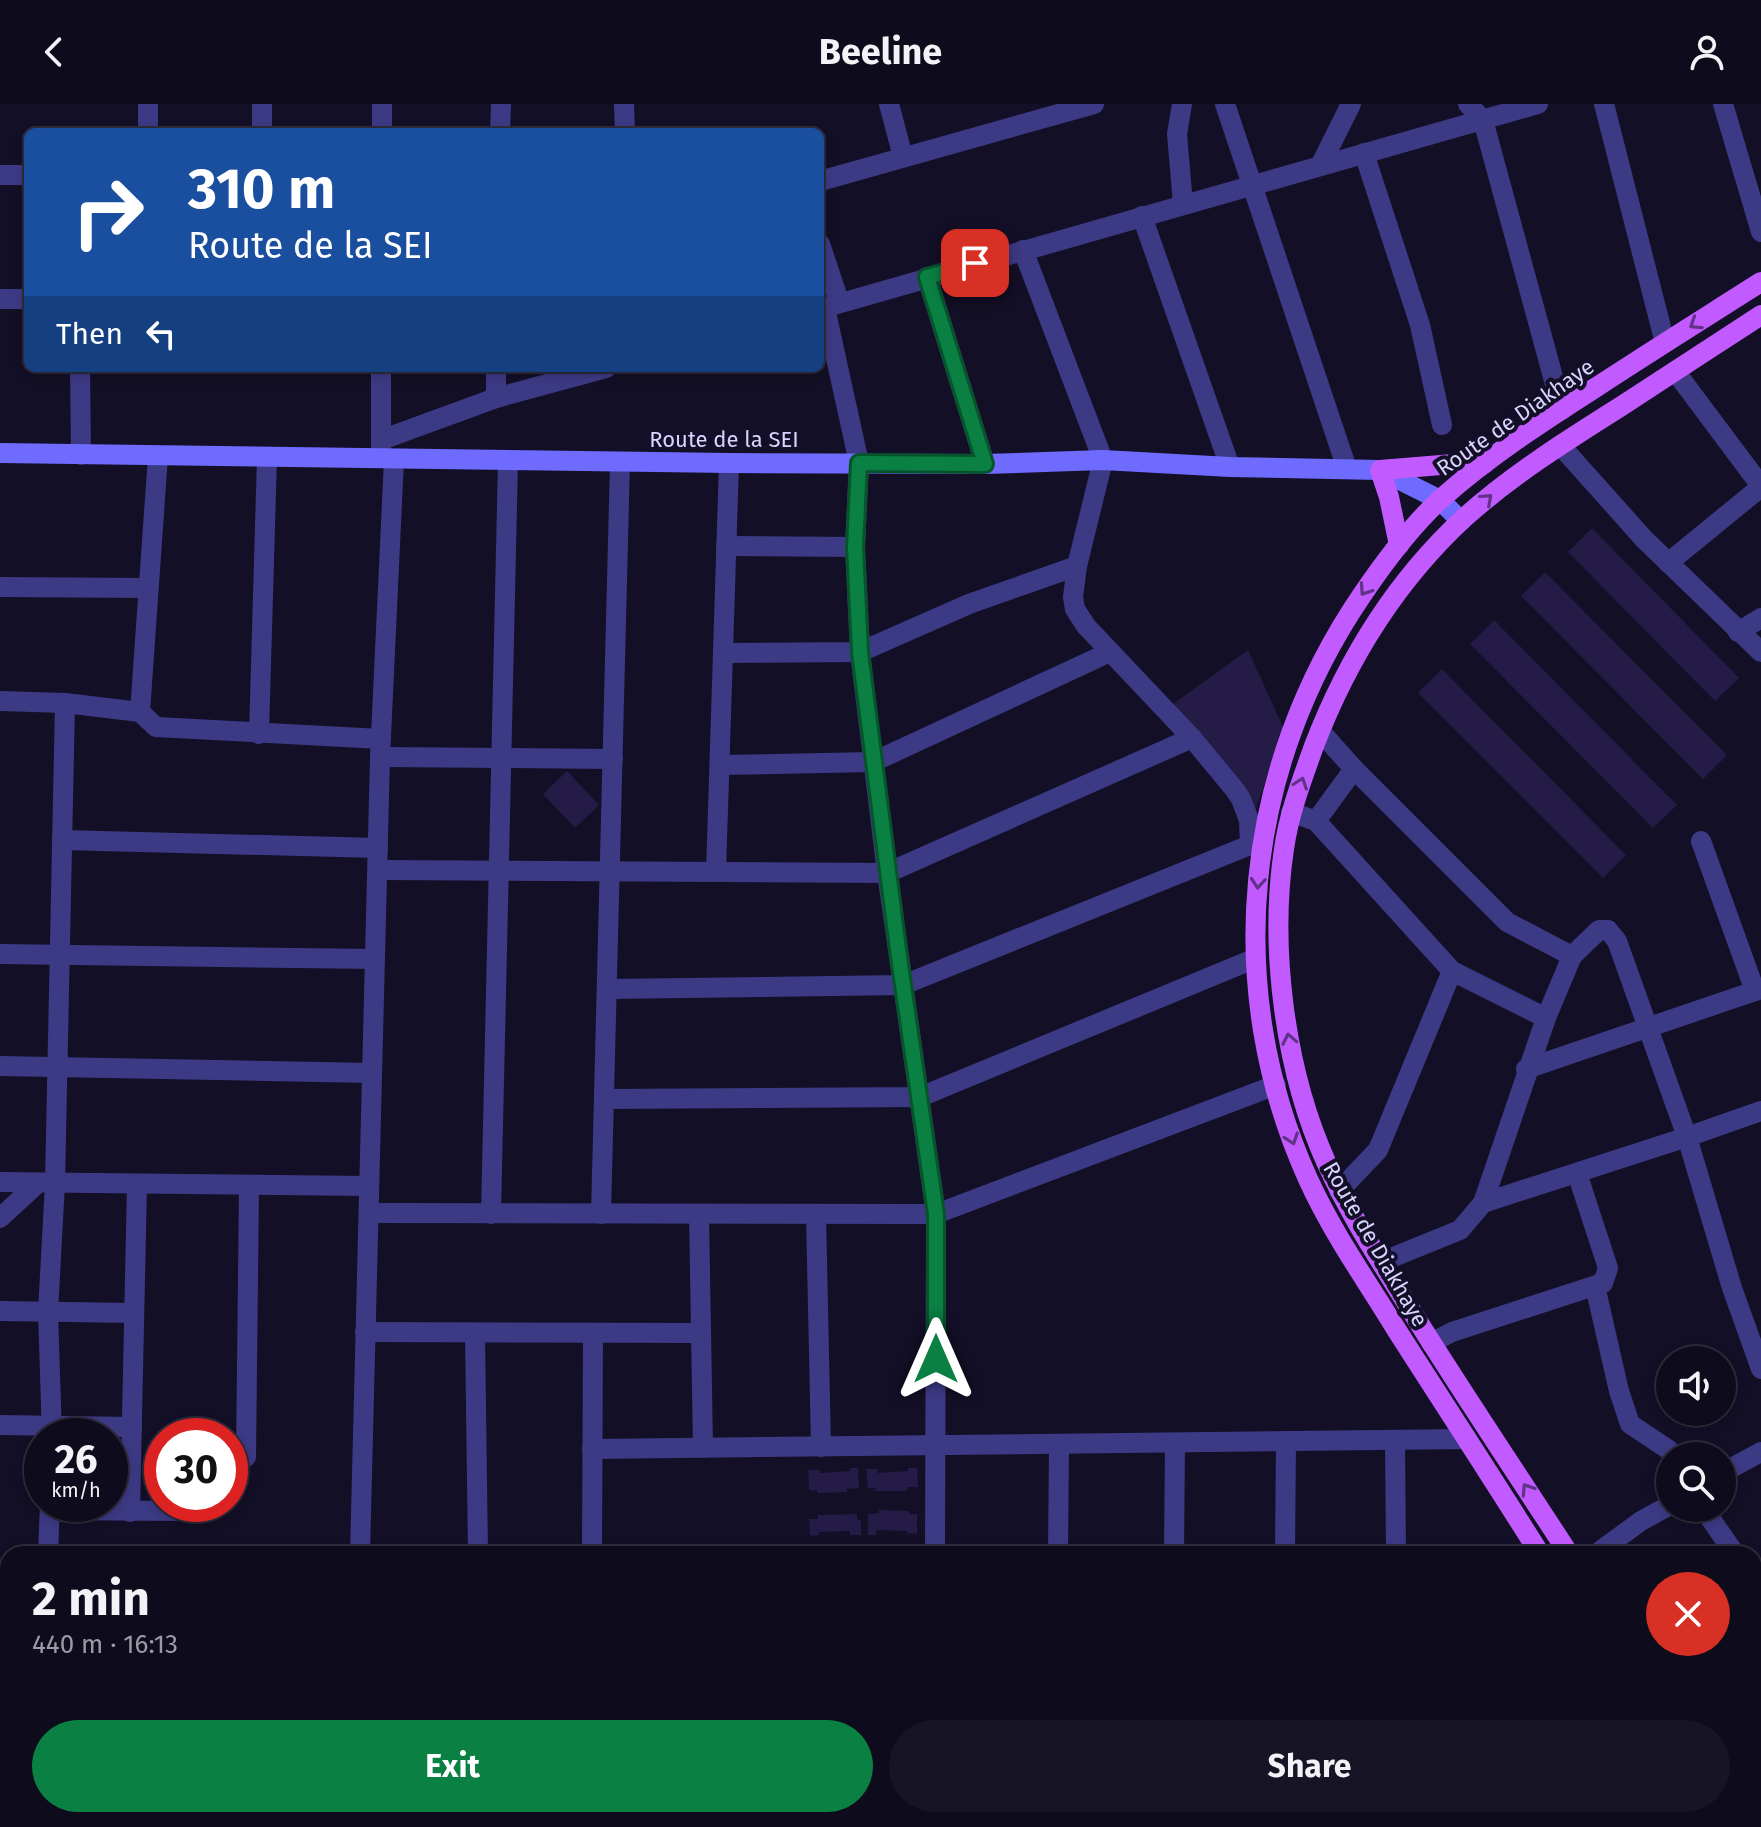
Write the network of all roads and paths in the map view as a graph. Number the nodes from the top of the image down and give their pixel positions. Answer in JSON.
{"nodes":[{"id":1,"x":148,"y":104,"type":"edge"},
{"id":2,"x":262,"y":104,"type":"edge"},
{"id":3,"x":382,"y":104,"type":"edge"},
{"id":4,"x":501,"y":104,"type":"edge"},
{"id":5,"x":889,"y":104,"type":"edge"},
{"id":6,"x":1094,"y":104,"type":"edge"},
{"id":7,"x":1182,"y":104,"type":"edge"},
{"id":8,"x":1225,"y":104,"type":"edge"},
{"id":9,"x":1351,"y":104,"type":"edge"},
{"id":10,"x":1468,"y":104,"type":"edge"},
{"id":11,"x":1538,"y":104,"type":"edge"},
{"id":12,"x":1604,"y":104,"type":"edge"},
{"id":13,"x":1723,"y":104,"type":"edge"},
{"id":14,"x":631,"y":106,"type":"edge"},
{"id":15,"x":1483,"y":120,"type":"junction"},
{"id":16,"x":148,"y":128,"type":"edge"},
{"id":17,"x":262,"y":128,"type":"edge"},
{"id":18,"x":382,"y":128,"type":"edge"},
{"id":19,"x":500,"y":128,"type":"edge"},
{"id":20,"x":626,"y":128,"type":"edge"},
{"id":21,"x":1364,"y":153,"type":"junction"},
{"id":22,"x":903,"y":157,"type":"junction"},
{"id":23,"x":1320,"y":166,"type":"junction"},
{"id":24,"x":0,"y":175,"type":"edge"},
{"id":25,"x":24,"y":175,"type":"edge"},
{"id":26,"x":824,"y":180,"type":"edge"},
{"id":27,"x":1252,"y":185,"type":"junction"},
{"id":28,"x":1183,"y":204,"type":"junction"},
{"id":29,"x":1142,"y":216,"type":"junction"},
{"id":30,"x":1761,"y":232,"type":"edge"},
{"id":31,"x":1023,"y":250,"type":"junction"},
{"id":32,"x":824,"y":275,"type":"edge"},
{"id":33,"x":927,"y":277,"type":"junction"},
{"id":34,"x":1761,"y":282,"type":"edge"},
{"id":35,"x":0,"y":299,"type":"edge"},
{"id":36,"x":24,"y":299,"type":"edge"},
{"id":37,"x":828,"y":306,"type":"edge"},
{"id":38,"x":1761,"y":315,"type":"edge"},
{"id":39,"x":1665,"y":343,"type":"junction"},
{"id":40,"x":1675,"y":371,"type":"junction"},
{"id":41,"x":80,"y":372,"type":"edge"},
{"id":42,"x":381,"y":372,"type":"edge"},
{"id":43,"x":496,"y":372,"type":"edge"},
{"id":44,"x":591,"y":372,"type":"edge"},
{"id":45,"x":496,"y":398,"type":"junction"},
{"id":46,"x":1562,"y":410,"type":"junction"},
{"id":47,"x":1442,"y":425,"type":"dead end"},
{"id":48,"x":1560,"y":445,"type":"junction"},
{"id":49,"x":0,"y":453,"type":"edge"},
{"id":50,"x":385,"y":453,"type":"junction"},
{"id":51,"x":81,"y":455,"type":"junction"},
{"id":52,"x":158,"y":456,"type":"junction"},
{"id":53,"x":267,"y":457,"type":"junction"},
{"id":54,"x":1103,"y":460,"type":"junction"},
{"id":55,"x":508,"y":461,"type":"junction"},
{"id":56,"x":620,"y":462,"type":"junction"},
{"id":57,"x":729,"y":463,"type":"junction"},
{"id":58,"x":859,"y":463,"type":"junction"},
{"id":59,"x":985,"y":464,"type":"junction"},
{"id":60,"x":1484,"y":464,"type":"junction"},
{"id":61,"x":1230,"y":467,"type":"junction"},
{"id":62,"x":1347,"y":469,"type":"junction"},
{"id":63,"x":1380,"y":470,"type":"junction"},
{"id":64,"x":1761,"y":486,"type":"edge"},
{"id":65,"x":1440,"y":500,"type":"junction"},
{"id":66,"x":1461,"y":521,"type":"junction"},
{"id":67,"x":1399,"y":545,"type":"junction"},
{"id":68,"x":726,"y":546,"type":"junction"},
{"id":69,"x":855,"y":547,"type":"junction"},
{"id":70,"x":1668,"y":563,"type":"junction"},
{"id":71,"x":1077,"y":566,"type":"junction"},
{"id":72,"x":0,"y":587,"type":"edge"},
{"id":73,"x":148,"y":588,"type":"junction"},
{"id":74,"x":1761,"y":618,"type":"edge"},
{"id":75,"x":1738,"y":632,"type":"junction"},
{"id":76,"x":860,"y":652,"type":"junction"},
{"id":77,"x":1110,"y":652,"type":"junction"},
{"id":78,"x":1761,"y":652,"type":"edge"},
{"id":79,"x":723,"y":653,"type":"junction"},
{"id":80,"x":0,"y":701,"type":"edge"},
{"id":81,"x":65,"y":703,"type":"junction"},
{"id":82,"x":140,"y":712,"type":"junction"},
{"id":83,"x":1320,"y":731,"type":"junction"},
{"id":84,"x":259,"y":734,"type":"junction"},
{"id":85,"x":1192,"y":738,"type":"junction"},
{"id":86,"x":380,"y":748,"type":"junction"},
{"id":87,"x":501,"y":758,"type":"junction"},
{"id":88,"x":613,"y":759,"type":"junction"},
{"id":89,"x":873,"y":762,"type":"junction"},
{"id":90,"x":720,"y":765,"type":"junction"},
{"id":91,"x":1354,"y":769,"type":"junction"},
{"id":92,"x":1291,"y":812,"type":"junction"},
{"id":93,"x":1316,"y":821,"type":"junction"},
{"id":94,"x":62,"y":840,"type":"junction"},
{"id":95,"x":1701,"y":841,"type":"dead end"},
{"id":96,"x":1256,"y":846,"type":"junction"},
{"id":97,"x":378,"y":848,"type":"junction"},
{"id":98,"x":378,"y":870,"type":"junction"},
{"id":99,"x":499,"y":870,"type":"junction"},
{"id":100,"x":610,"y":871,"type":"junction"},
{"id":101,"x":716,"y":872,"type":"junction"},
{"id":102,"x":887,"y":873,"type":"junction"},
{"id":103,"x":0,"y":954,"type":"edge"},
{"id":104,"x":60,"y":955,"type":"junction"},
{"id":105,"x":1572,"y":956,"type":"junction"},
{"id":106,"x":1256,"y":958,"type":"junction"},
{"id":107,"x":375,"y":959,"type":"junction"},
{"id":108,"x":1452,"y":971,"type":"junction"},
{"id":109,"x":903,"y":985,"type":"junction"},
{"id":110,"x":607,"y":989,"type":"junction"},
{"id":111,"x":1758,"y":990,"type":"edge"},
{"id":112,"x":1546,"y":1018,"type":"junction"},
{"id":113,"x":1647,"y":1030,"type":"junction"},
{"id":114,"x":0,"y":1066,"type":"edge"},
{"id":115,"x":57,"y":1067,"type":"junction"},
{"id":116,"x":1526,"y":1069,"type":"junction"},
{"id":117,"x":372,"y":1073,"type":"junction"},
{"id":118,"x":1276,"y":1085,"type":"junction"},
{"id":119,"x":920,"y":1097,"type":"junction"},
{"id":120,"x":604,"y":1099,"type":"junction"},
{"id":121,"x":1761,"y":1111,"type":"edge"},
{"id":122,"x":1687,"y":1137,"type":"junction"},
{"id":123,"x":1577,"y":1173,"type":"junction"},
{"id":124,"x":0,"y":1182,"type":"edge"},
{"id":125,"x":46,"y":1183,"type":"junction"},
{"id":126,"x":137,"y":1184,"type":"junction"},
{"id":127,"x":249,"y":1186,"type":"junction"},
{"id":128,"x":369,"y":1186,"type":"junction"},
{"id":129,"x":1339,"y":1191,"type":"junction"},
{"id":130,"x":1483,"y":1203,"type":"junction"},
{"id":131,"x":369,"y":1213,"type":"junction"},
{"id":132,"x":491,"y":1214,"type":"junction"},
{"id":133,"x":601,"y":1214,"type":"junction"},
{"id":134,"x":699,"y":1214,"type":"junction"},
{"id":135,"x":816,"y":1214,"type":"junction"},
{"id":136,"x":936,"y":1214,"type":"junction"},
{"id":137,"x":0,"y":1218,"type":"edge"},
{"id":138,"x":1381,"y":1262,"type":"junction"},
{"id":139,"x":1595,"y":1286,"type":"junction"},
{"id":140,"x":0,"y":1311,"type":"edge"},
{"id":141,"x":48,"y":1312,"type":"junction"},
{"id":142,"x":134,"y":1313,"type":"junction"},
{"id":143,"x":365,"y":1332,"type":"junction"},
{"id":144,"x":475,"y":1333,"type":"junction"},
{"id":145,"x":593,"y":1333,"type":"junction"},
{"id":146,"x":701,"y":1333,"type":"junction"},
{"id":147,"x":1431,"y":1343,"type":"junction"},
{"id":148,"x":1761,"y":1369,"type":"edge"},
{"id":149,"x":52,"y":1418,"type":"edge"},
{"id":150,"x":246,"y":1418,"type":"edge"},
{"id":151,"x":0,"y":1425,"type":"edge"},
{"id":152,"x":128,"y":1427,"type":"edge"},
{"id":153,"x":132,"y":1427,"type":"junction"},
{"id":154,"x":24,"y":1428,"type":"edge"},
{"id":155,"x":1467,"y":1439,"type":"junction"},
{"id":156,"x":1395,"y":1440,"type":"junction"},
{"id":157,"x":1286,"y":1442,"type":"junction"},
{"id":158,"x":1657,"y":1442,"type":"edge"},
{"id":159,"x":1175,"y":1443,"type":"junction"},
{"id":160,"x":1059,"y":1444,"type":"junction"},
{"id":161,"x":935,"y":1445,"type":"junction"},
{"id":162,"x":821,"y":1447,"type":"junction"},
{"id":163,"x":703,"y":1448,"type":"junction"},
{"id":164,"x":592,"y":1449,"type":"junction"},
{"id":165,"x":1761,"y":1452,"type":"edge"},
{"id":166,"x":1736,"y":1465,"type":"edge"},
{"id":167,"x":130,"y":1512,"type":"joint"},
{"id":168,"x":144,"y":1512,"type":"edge"},
{"id":169,"x":1656,"y":1513,"type":"edge"},
{"id":170,"x":49,"y":1522,"type":"edge"},
{"id":171,"x":1713,"y":1522,"type":"edge"},
{"id":172,"x":48,"y":1546,"type":"edge"},
{"id":173,"x":360,"y":1546,"type":"edge"},
{"id":174,"x":478,"y":1546,"type":"edge"},
{"id":175,"x":592,"y":1546,"type":"edge"},
{"id":176,"x":935,"y":1546,"type":"edge"},
{"id":177,"x":1058,"y":1546,"type":"edge"},
{"id":178,"x":1174,"y":1546,"type":"edge"},
{"id":179,"x":1285,"y":1546,"type":"edge"},
{"id":180,"x":1396,"y":1546,"type":"edge"},
{"id":181,"x":1535,"y":1546,"type":"edge"},
{"id":182,"x":1564,"y":1546,"type":"edge"},
{"id":183,"x":1607,"y":1546,"type":"edge"},
{"id":184,"x":1729,"y":1546,"type":"edge"}],
"edges":[{"from":1,"to":16,"type":"street"},
{"from":2,"to":17,"type":"street"},
{"from":3,"to":18,"type":"street"},
{"from":4,"to":19,"type":"street"},
{"from":5,"to":22,"type":"street"},
{"from":6,"to":22,"type":"street"},
{"from":7,"to":28,"type":"street"},
{"from":8,"to":27,"type":"street"},
{"from":9,"to":23,"type":"street"},
{"from":10,"to":15,"type":"street"},
{"from":11,"to":15,"type":"street"},
{"from":12,"to":39,"type":"street"},
{"from":13,"to":30,"type":"street"},
{"from":14,"to":20,"type":"street"},
{"from":15,"to":21,"type":"street"},
{"from":15,"to":46,"type":"street"},
{"from":21,"to":23,"type":"street"},
{"from":21,"to":47,"type":"street"},
{"from":22,"to":26,"type":"street"},
{"from":23,"to":27,"type":"street"},
{"from":24,"to":25,"type":"street"},
{"from":27,"to":28,"type":"street"},
{"from":27,"to":62,"type":"street"},
{"from":28,"to":29,"type":"street"},
{"from":29,"to":31,"type":"street"},
{"from":29,"to":61,"type":"street"},
{"from":31,"to":33,"type":"street"},
{"from":31,"to":54,"type":"street"},
{"from":32,"to":37,"type":"street"},
{"from":33,"to":37,"type":"street"},
{"from":33,"to":59,"type":"street"},
{"from":34,"to":39,"type":"main road","name":"Route de Diakhaye","one_way":true},
{"from":35,"to":36,"type":"street"},
{"from":37,"to":58,"type":"street"},
{"from":38,"to":40,"type":"main road","name":"Route de Diakhaye"},
{"from":39,"to":46,"type":"main road","name":"Route de Diakhaye"},
{"from":40,"to":48,"type":"main road","name":"Route de Diakhaye"},
{"from":40,"to":64,"type":"street"},
{"from":41,"to":51,"type":"street"},
{"from":42,"to":50,"type":"street"},
{"from":43,"to":45,"type":"street"},
{"from":44,"to":45,"type":"street"},
{"from":45,"to":50,"type":"street"},
{"from":46,"to":60,"type":"main road","name":"Route de Diakhaye"},
{"from":66,"to":48,"type":"main road","name":"Route de Diakhaye","one_way":true},
{"from":48,"to":70,"type":"street"},
{"from":49,"to":51,"type":"street","name":"Route de la SEI"},
{"from":50,"to":53,"type":"street","name":"Route de la SEI"},
{"from":50,"to":55,"type":"street","name":"Route de la SEI"},
{"from":50,"to":86,"type":"street"},
{"from":51,"to":52,"type":"street","name":"Route de la SEI"},
{"from":52,"to":53,"type":"street","name":"Route de la SEI"},
{"from":52,"to":73,"type":"street"},
{"from":53,"to":84,"type":"street"},
{"from":54,"to":59,"type":"street","name":"Route de la SEI"},
{"from":54,"to":61,"type":"street","name":"Route de la SEI"},
{"from":54,"to":71,"type":"street"},
{"from":55,"to":56,"type":"street","name":"Route de la SEI"},
{"from":55,"to":87,"type":"street"},
{"from":56,"to":57,"type":"street","name":"Route de la SEI"},
{"from":56,"to":88,"type":"street"},
{"from":57,"to":58,"type":"street","name":"Route de la SEI"},
{"from":57,"to":68,"type":"street"},
{"from":58,"to":59,"type":"street","name":"Route de la SEI"},
{"from":58,"to":69,"type":"street"},
{"from":60,"to":63,"type":"main road"},
{"from":60,"to":65,"type":"main road","name":"Route de Diakhaye"},
{"from":61,"to":62,"type":"street","name":"Route de la SEI"},
{"from":62,"to":63,"type":"street","name":"Route de la SEI"},
{"from":63,"to":65,"type":"street","name":"Route de la SEI"},
{"from":63,"to":67,"type":"main road"},
{"from":64,"to":70,"type":"street"},
{"from":65,"to":66,"type":"street","name":"Route de la SEI"},
{"from":65,"to":67,"type":"main road","name":"Route de Diakhaye"},
{"from":66,"to":83,"type":"main road","name":"Route de Diakhaye"},
{"from":67,"to":96,"type":"main road","name":"Route de Diakhaye","one_way":true},
{"from":68,"to":69,"type":"street"},
{"from":68,"to":79,"type":"street"},
{"from":69,"to":76,"type":"street"},
{"from":70,"to":75,"type":"street"},
{"from":71,"to":76,"type":"street"},
{"from":71,"to":77,"type":"street"},
{"from":72,"to":73,"type":"street"},
{"from":73,"to":82,"type":"street"},
{"from":74,"to":75,"type":"street"},
{"from":75,"to":78,"type":"street"},
{"from":76,"to":79,"type":"street"},
{"from":76,"to":89,"type":"street"},
{"from":77,"to":85,"type":"street"},
{"from":77,"to":89,"type":"street"},
{"from":79,"to":90,"type":"street"},
{"from":80,"to":81,"type":"street"},
{"from":81,"to":82,"type":"street"},
{"from":81,"to":94,"type":"street"},
{"from":82,"to":84,"type":"street"},
{"from":83,"to":91,"type":"street"},
{"from":92,"to":83,"type":"main road","name":"Route de Diakhaye","one_way":true},
{"from":84,"to":86,"type":"street"},
{"from":85,"to":96,"type":"street"},
{"from":85,"to":102,"type":"street"},
{"from":86,"to":87,"type":"street"},
{"from":86,"to":97,"type":"street"},
{"from":87,"to":88,"type":"street"},
{"from":87,"to":99,"type":"street"},
{"from":88,"to":100,"type":"street"},
{"from":89,"to":90,"type":"street"},
{"from":89,"to":102,"type":"street"},
{"from":90,"to":101,"type":"street"},
{"from":91,"to":93,"type":"street"},
{"from":91,"to":105,"type":"street"},
{"from":92,"to":93,"type":"street"},
{"from":129,"to":92,"type":"main road","name":"Route de Diakhaye","one_way":true},
{"from":93,"to":108,"type":"street"},
{"from":94,"to":97,"type":"street"},
{"from":94,"to":104,"type":"street"},
{"from":95,"to":111,"type":"street"},
{"from":96,"to":106,"type":"main road","name":"Route de Diakhaye","one_way":true},
{"from":96,"to":109,"type":"street"},
{"from":97,"to":98,"type":"street"},
{"from":98,"to":99,"type":"street"},
{"from":98,"to":107,"type":"street"},
{"from":99,"to":100,"type":"street"},
{"from":99,"to":132,"type":"street"},
{"from":100,"to":101,"type":"street"},
{"from":100,"to":110,"type":"street"},
{"from":101,"to":102,"type":"street"},
{"from":102,"to":109,"type":"street"},
{"from":103,"to":104,"type":"street"},
{"from":104,"to":107,"type":"street"},
{"from":104,"to":115,"type":"street"},
{"from":105,"to":112,"type":"street"},
{"from":105,"to":113,"type":"street"},
{"from":106,"to":118,"type":"main road","name":"Route de Diakhaye"},
{"from":106,"to":119,"type":"street"},
{"from":107,"to":117,"type":"street"},
{"from":108,"to":112,"type":"street"},
{"from":108,"to":129,"type":"street"},
{"from":109,"to":110,"type":"street"},
{"from":109,"to":119,"type":"street"},
{"from":110,"to":120,"type":"street"},
{"from":111,"to":113,"type":"street"},
{"from":112,"to":116,"type":"street"},
{"from":113,"to":116,"type":"street"},
{"from":113,"to":122,"type":"street"},
{"from":114,"to":115,"type":"street"},
{"from":115,"to":117,"type":"street"},
{"from":115,"to":125,"type":"street"},
{"from":116,"to":130,"type":"street"},
{"from":117,"to":128,"type":"street"},
{"from":118,"to":136,"type":"street"},
{"from":118,"to":155,"type":"main road","name":"Route de Diakhaye","one_way":true},
{"from":119,"to":120,"type":"street"},
{"from":119,"to":136,"type":"street"},
{"from":120,"to":133,"type":"street"},
{"from":121,"to":122,"type":"street"},
{"from":122,"to":123,"type":"street"},
{"from":122,"to":148,"type":"street"},
{"from":123,"to":130,"type":"street"},
{"from":123,"to":139,"type":"street"},
{"from":124,"to":125,"type":"street"},
{"from":125,"to":126,"type":"street"},
{"from":125,"to":137,"type":"street"},
{"from":125,"to":141,"type":"street"},
{"from":126,"to":127,"type":"street"},
{"from":126,"to":142,"type":"street"},
{"from":127,"to":128,"type":"street"},
{"from":127,"to":150,"type":"street"},
{"from":128,"to":131,"type":"street"},
{"from":129,"to":138,"type":"main road","name":"Route de Diakhaye"},
{"from":130,"to":138,"type":"street"},
{"from":131,"to":132,"type":"street"},
{"from":131,"to":143,"type":"street"},
{"from":132,"to":133,"type":"street"},
{"from":133,"to":134,"type":"street"},
{"from":134,"to":135,"type":"street"},
{"from":134,"to":146,"type":"street"},
{"from":135,"to":136,"type":"street"},
{"from":135,"to":162,"type":"street"},
{"from":136,"to":161,"type":"street"},
{"from":138,"to":147,"type":"main road","name":"Route de Diakhaye"},
{"from":139,"to":147,"type":"street"},
{"from":139,"to":158,"type":"street"},
{"from":140,"to":141,"type":"street"},
{"from":141,"to":142,"type":"street"},
{"from":141,"to":149,"type":"street"},
{"from":142,"to":153,"type":"street"},
{"from":143,"to":144,"type":"street"},
{"from":143,"to":173,"type":"street"},
{"from":144,"to":145,"type":"street"},
{"from":144,"to":174,"type":"street"},
{"from":145,"to":146,"type":"street"},
{"from":145,"to":164,"type":"street"},
{"from":146,"to":163,"type":"street"},
{"from":182,"to":147,"type":"main road","name":"Route de Diakhaye","one_way":true},
{"from":151,"to":154,"type":"street"},
{"from":152,"to":153,"type":"street"},
{"from":153,"to":167,"type":"street"},
{"from":155,"to":156,"type":"street"},
{"from":155,"to":181,"type":"main road","name":"Route de Diakhaye"},
{"from":156,"to":157,"type":"street"},
{"from":156,"to":180,"type":"street"},
{"from":157,"to":159,"type":"street"},
{"from":157,"to":179,"type":"street"},
{"from":159,"to":160,"type":"street"},
{"from":159,"to":178,"type":"street"},
{"from":160,"to":161,"type":"street"},
{"from":160,"to":177,"type":"street"},
{"from":161,"to":162,"type":"street"},
{"from":161,"to":176,"type":"street"},
{"from":162,"to":163,"type":"street"},
{"from":163,"to":164,"type":"street"},
{"from":164,"to":175,"type":"street"},
{"from":165,"to":166,"type":"street"},
{"from":167,"to":168,"type":"street"},
{"from":169,"to":183,"type":"street"},
{"from":170,"to":172,"type":"street"},
{"from":171,"to":184,"type":"street"}]}
